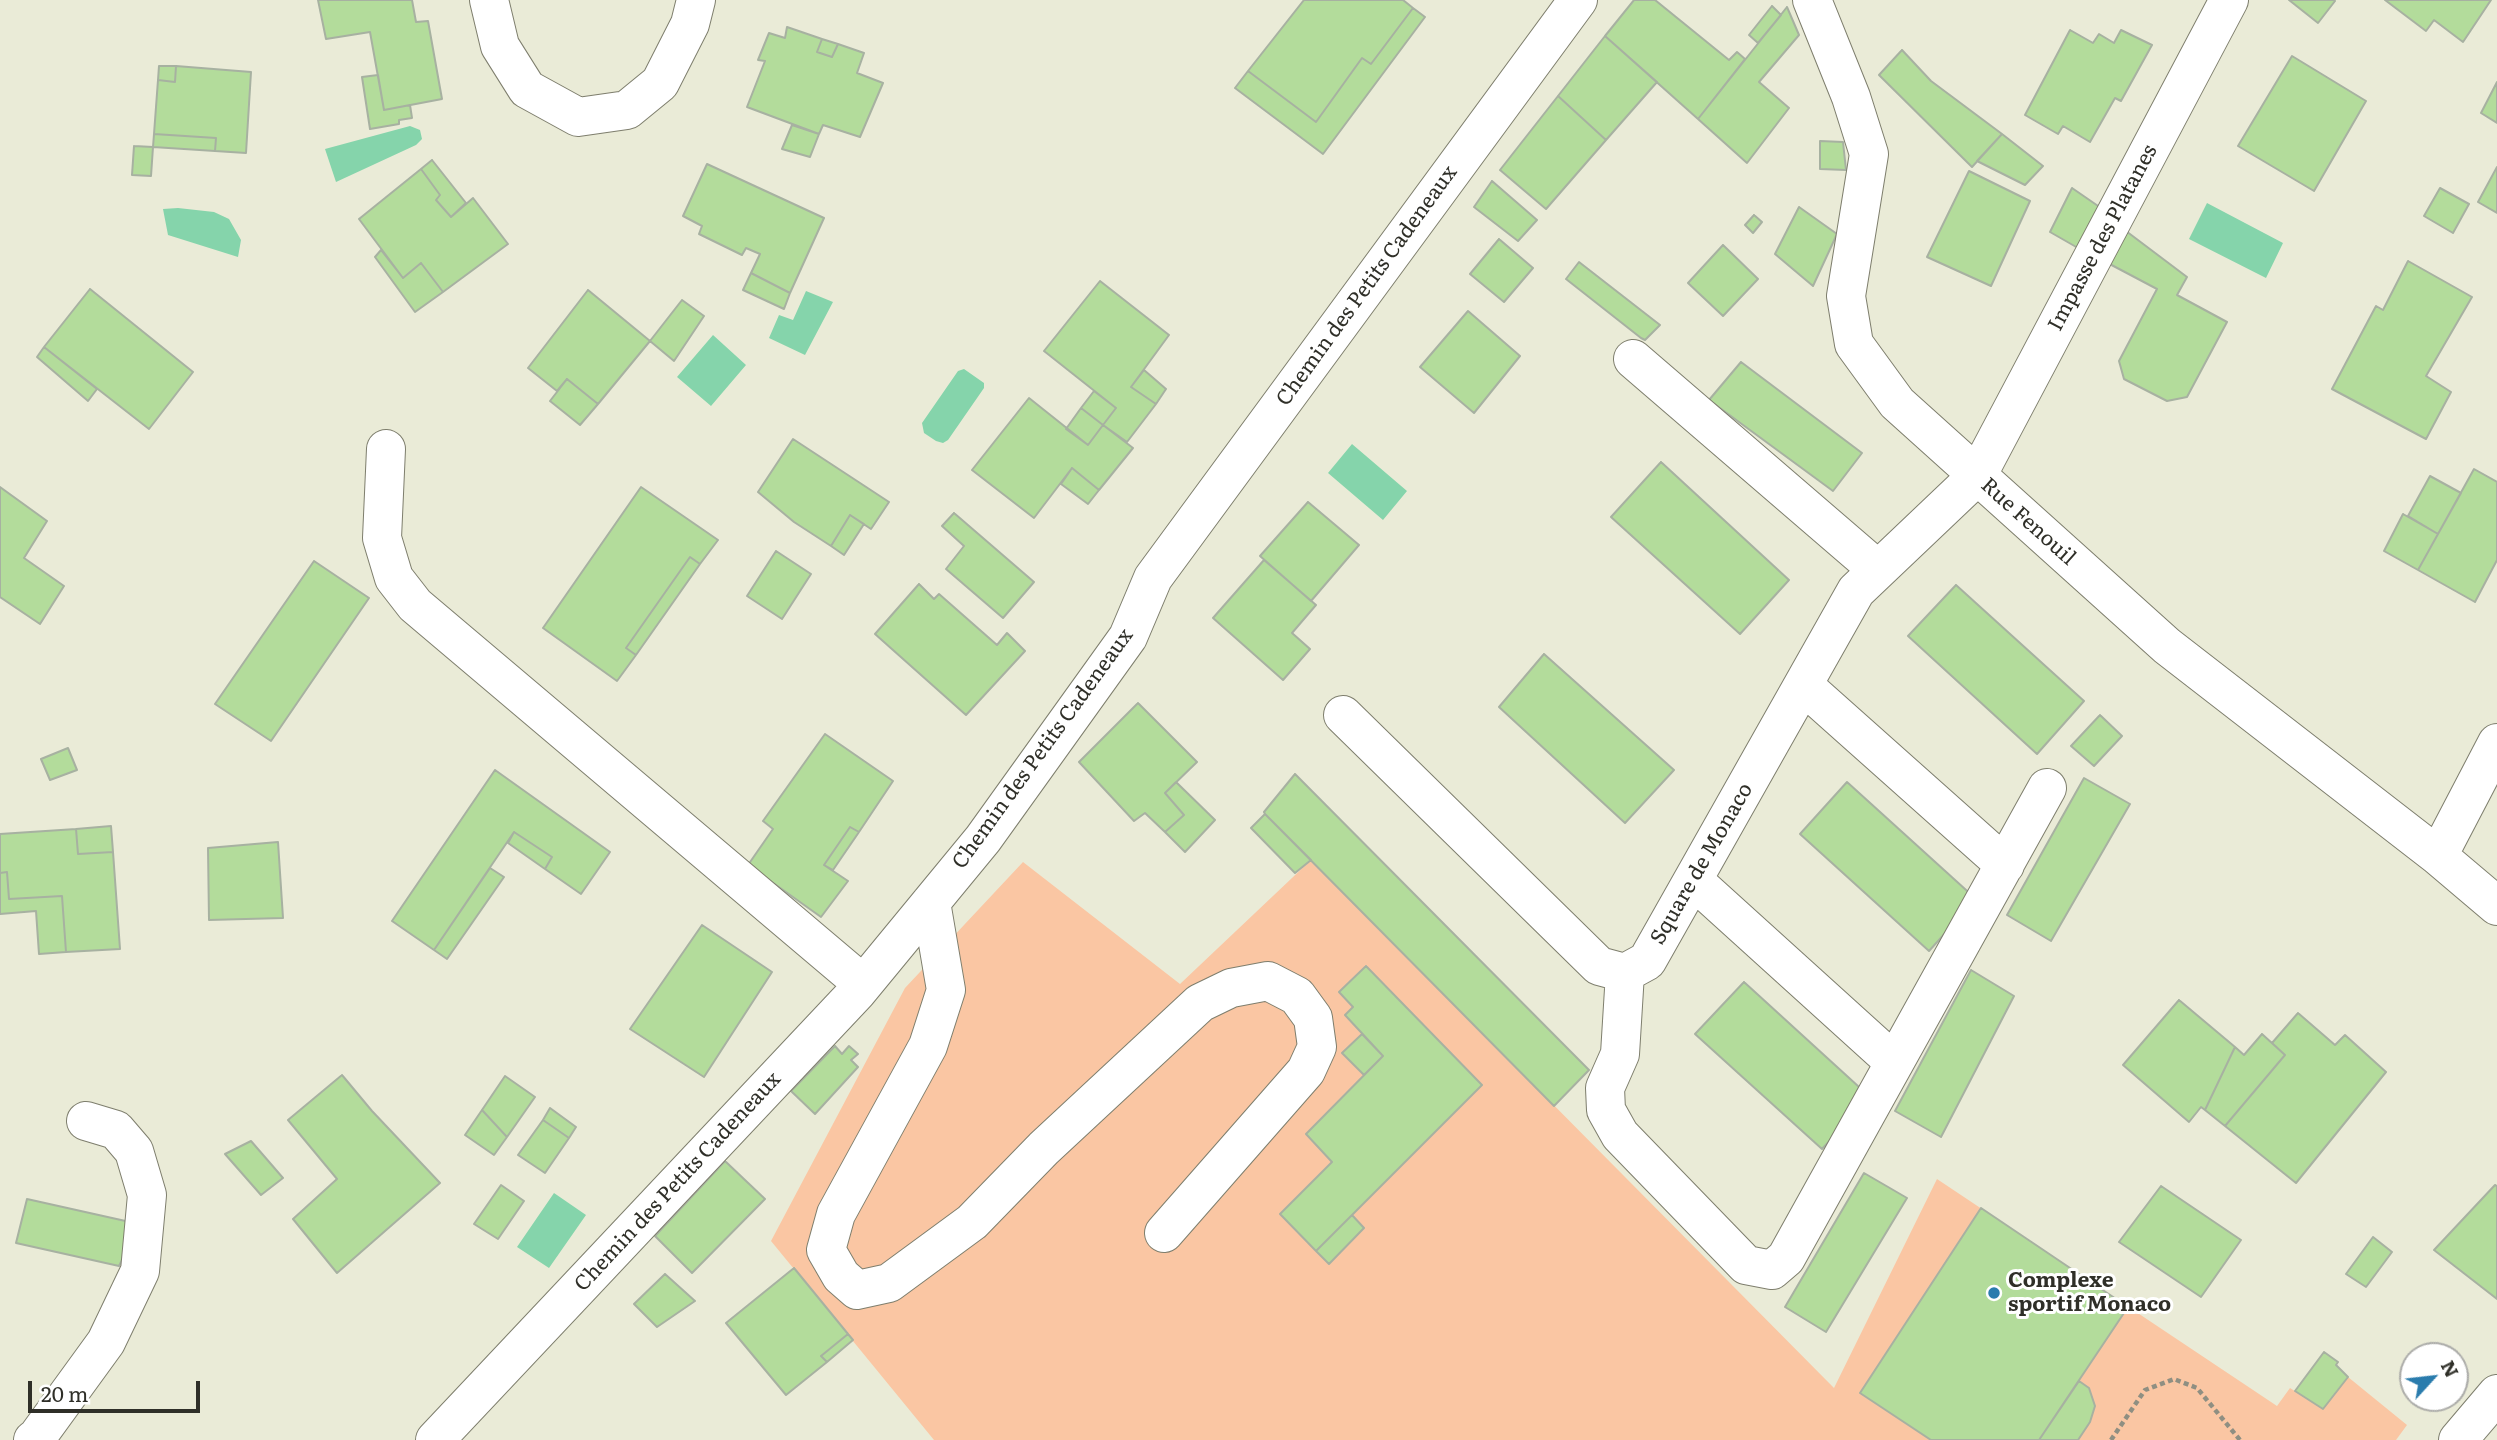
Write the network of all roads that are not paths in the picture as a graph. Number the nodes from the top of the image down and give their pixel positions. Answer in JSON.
{"nodes":[{"id":1,"x":489,"y":0,"type":"edge"},
{"id":2,"x":696,"y":0,"type":"edge"},
{"id":3,"x":1578,"y":0,"type":"edge"},
{"id":4,"x":1812,"y":0,"type":"edge"},
{"id":5,"x":2230,"y":0,"type":"edge"},
{"id":6,"x":1633,"y":359,"type":"dead end"},
{"id":7,"x":386,"y":449,"type":"dead end"},
{"id":8,"x":1977,"y":476,"type":"junction"},
{"id":9,"x":1878,"y":570,"type":"junction"},
{"id":10,"x":1803,"y":685,"type":"junction"},
{"id":11,"x":1343,"y":715,"type":"dead end"},
{"id":12,"x":2497,"y":743,"type":"edge"},
{"id":13,"x":2047,"y":788,"type":"dead end"},
{"id":14,"x":2438,"y":856,"type":"junction"},
{"id":15,"x":2005,"y":865,"type":"junction"},
{"id":16,"x":1693,"y":880,"type":"junction"},
{"id":17,"x":931,"y":902,"type":"junction"},
{"id":18,"x":2497,"y":906,"type":"edge"},
{"id":19,"x":1625,"y":973,"type":"junction"},
{"id":20,"x":863,"y":984,"type":"junction"},
{"id":21,"x":1894,"y":1062,"type":"junction"},
{"id":22,"x":86,"y":1121,"type":"dead end"},
{"id":23,"x":1164,"y":1233,"type":"dead end"},
{"id":24,"x":2497,"y":1394,"type":"edge"},
{"id":25,"x":33,"y":1440,"type":"edge"},
{"id":26,"x":435,"y":1440,"type":"edge"},
{"id":27,"x":2458,"y":1440,"type":"edge"}],
"edges":[{"from":1,"to":2,"type":"street"},
{"from":3,"to":17,"type":"street","name":"Chemin des Petits Cadeneaux"},
{"from":4,"to":8,"type":"street","name":"Rue Fenouil"},
{"from":5,"to":8,"type":"street","name":"Impasse des Platanes"},
{"from":6,"to":9,"type":"street"},
{"from":7,"to":20,"type":"street"},
{"from":8,"to":9,"type":"street","name":"Square de Monaco"},
{"from":8,"to":14,"type":"street","name":"Rue Fenouil"},
{"from":9,"to":10,"type":"street","name":"Square de Monaco"},
{"from":10,"to":15,"type":"street"},
{"from":10,"to":16,"type":"street","name":"Square de Monaco"},
{"from":11,"to":19,"type":"street"},
{"from":12,"to":14,"type":"street"},
{"from":13,"to":15,"type":"street"},
{"from":14,"to":18,"type":"street","name":"Rue Fenouil"},
{"from":15,"to":21,"type":"street"},
{"from":16,"to":19,"type":"street","name":"Square de Monaco"},
{"from":16,"to":21,"type":"street"},
{"from":17,"to":20,"type":"street","name":"Chemin des Petits Cadeneaux"},
{"from":17,"to":23,"type":"street"},
{"from":19,"to":21,"type":"street"},
{"from":20,"to":26,"type":"street","name":"Chemin des Petits Cadeneaux"},
{"from":22,"to":25,"type":"street"},
{"from":24,"to":27,"type":"street"}]}
